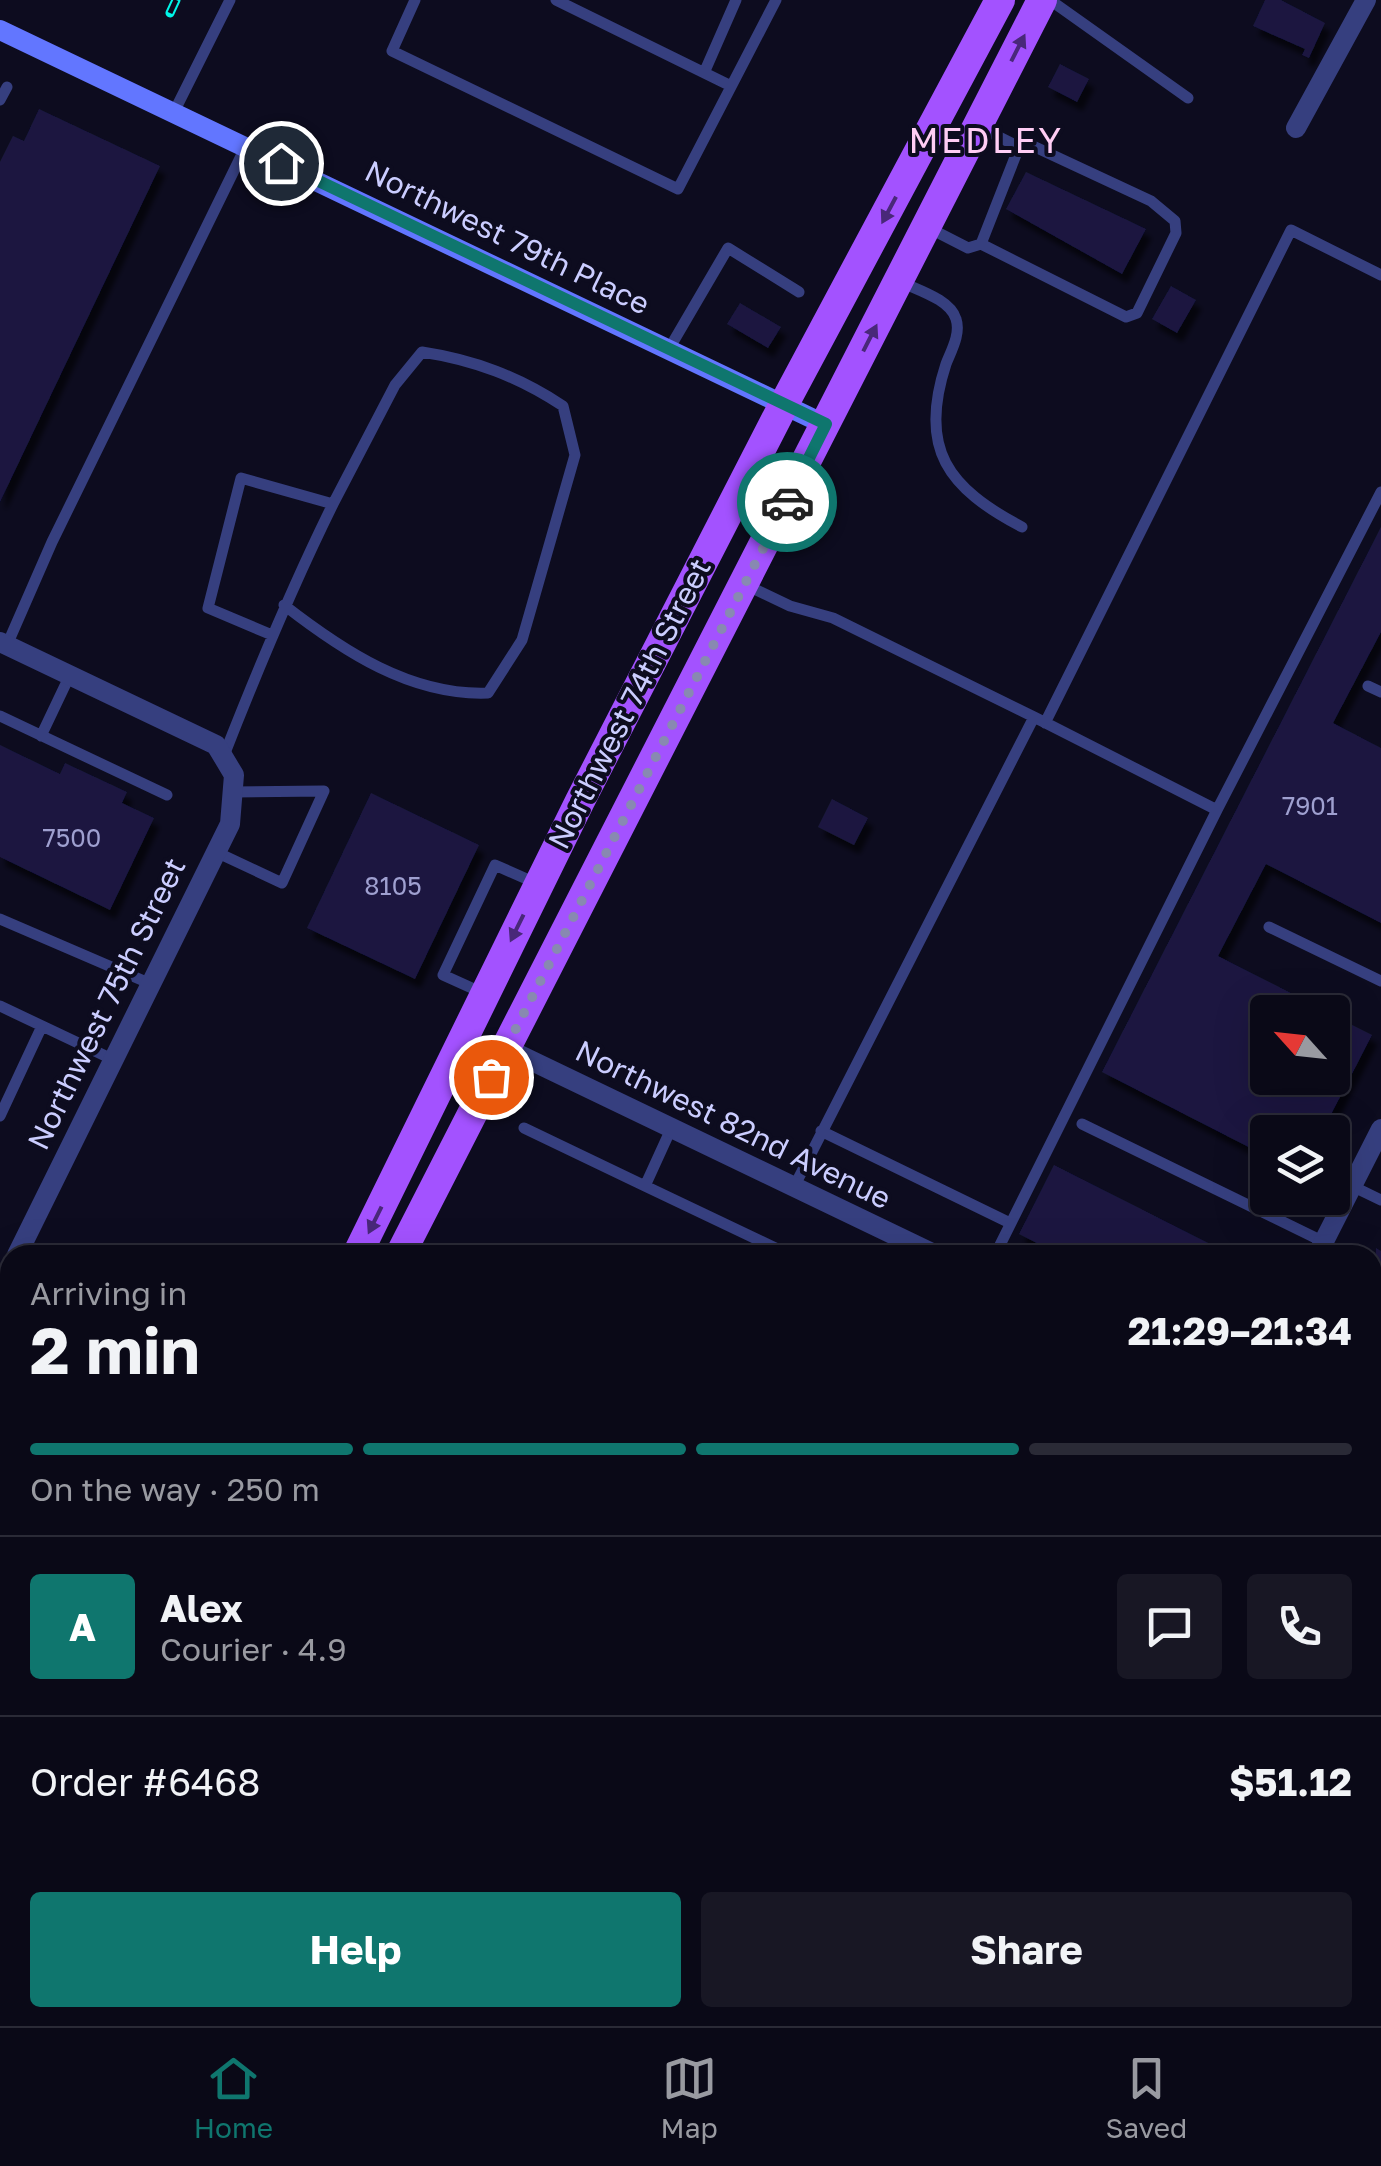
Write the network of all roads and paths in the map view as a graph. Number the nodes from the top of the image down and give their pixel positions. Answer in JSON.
{"nodes":[{"id":1,"x":230,"y":0,"type":"edge"},
{"id":2,"x":416,"y":0,"type":"edge"},
{"id":3,"x":556,"y":0,"type":"edge"},
{"id":4,"x":736,"y":0,"type":"edge"},
{"id":5,"x":776,"y":0,"type":"edge"},
{"id":6,"x":1000,"y":0,"type":"edge"},
{"id":7,"x":1042,"y":0,"type":"edge"},
{"id":8,"x":1050,"y":0,"type":"edge"},
{"id":9,"x":1366,"y":0,"type":"edge"},
{"id":10,"x":0,"y":30,"type":"edge"},
{"id":11,"x":971,"y":56,"type":"junction"},
{"id":12,"x":704,"y":73,"type":"junction"},
{"id":13,"x":731,"y":86,"type":"junction"},
{"id":14,"x":6,"y":87,"type":"dead end"},
{"id":15,"x":1188,"y":98,"type":"dead end"},
{"id":16,"x":0,"y":100,"type":"edge"},
{"id":17,"x":174,"y":112,"type":"junction"},
{"id":18,"x":978,"y":126,"type":"junction"},
{"id":19,"x":1296,"y":128,"type":"dead end"},
{"id":20,"x":246,"y":146,"type":"junction"},
{"id":21,"x":1019,"y":147,"type":"junction"},
{"id":22,"x":926,"y":226,"type":"junction"},
{"id":23,"x":981,"y":244,"type":"junction"},
{"id":24,"x":1381,"y":275,"type":"edge"},
{"id":25,"x":899,"y":282,"type":"junction"},
{"id":26,"x":799,"y":292,"type":"dead end"},
{"id":27,"x":669,"y":349,"type":"junction"},
{"id":28,"x":784,"y":404,"type":"junction"},
{"id":29,"x":826,"y":424,"type":"junction"},
{"id":30,"x":1381,"y":492,"type":"edge"},
{"id":31,"x":333,"y":504,"type":"junction"},
{"id":32,"x":1022,"y":526,"type":"dead end"},
{"id":33,"x":745,"y":584,"type":"junction"},
{"id":34,"x":284,"y":605,"type":"junction"},
{"id":35,"x":272,"y":635,"type":"junction"},
{"id":36,"x":4,"y":644,"type":"edge"},
{"id":37,"x":70,"y":675,"type":"junction"},
{"id":38,"x":1368,"y":686,"type":"dead end"},
{"id":39,"x":1381,"y":692,"type":"edge"},
{"id":40,"x":0,"y":716,"type":"edge"},
{"id":41,"x":1039,"y":720,"type":"junction"},
{"id":42,"x":41,"y":736,"type":"junction"},
{"id":43,"x":230,"y":775,"type":"junction"},
{"id":44,"x":166,"y":795,"type":"dead end"},
{"id":45,"x":1217,"y":810,"type":"junction"},
{"id":46,"x":216,"y":852,"type":"junction"},
{"id":47,"x":538,"y":884,"type":"junction"},
{"id":48,"x":0,"y":919,"type":"edge"},
{"id":49,"x":1269,"y":927,"type":"dead end"},
{"id":50,"x":1381,"y":980,"type":"edge"},
{"id":51,"x":151,"y":984,"type":"junction"},
{"id":52,"x":485,"y":994,"type":"junction"},
{"id":53,"x":0,"y":1006,"type":"edge"},
{"id":54,"x":42,"y":1026,"type":"junction"},
{"id":55,"x":505,"y":1048,"type":"junction"},
{"id":56,"x":114,"y":1060,"type":"junction"},
{"id":57,"x":0,"y":1116,"type":"edge"},
{"id":58,"x":1082,"y":1124,"type":"dead end"},
{"id":59,"x":524,"y":1128,"type":"dead end"},
{"id":60,"x":672,"y":1129,"type":"junction"},
{"id":61,"x":1381,"y":1129,"type":"edge"},
{"id":62,"x":821,"y":1131,"type":"junction"},
{"id":63,"x":645,"y":1186,"type":"junction"},
{"id":64,"x":1352,"y":1186,"type":"junction"},
{"id":65,"x":794,"y":1188,"type":"junction"},
{"id":66,"x":1381,"y":1200,"type":"edge"},
{"id":67,"x":1010,"y":1223,"type":"junction"},
{"id":68,"x":22,"y":1245,"type":"edge"},
{"id":69,"x":363,"y":1245,"type":"edge"},
{"id":70,"x":405,"y":1245,"type":"edge"},
{"id":71,"x":769,"y":1245,"type":"edge"},
{"id":72,"x":915,"y":1245,"type":"edge"},
{"id":73,"x":1000,"y":1245,"type":"edge"},
{"id":74,"x":1315,"y":1245,"type":"edge"},
{"id":75,"x":1322,"y":1245,"type":"edge"}],
"edges":[{"from":1,"to":17,"type":"lane"},
{"from":2,"to":13,"type":"lane"},
{"from":3,"to":12,"type":"lane"},
{"from":4,"to":12,"type":"lane"},
{"from":5,"to":13,"type":"lane"},
{"from":6,"to":11,"type":"main road","name":"Northwest 74th Street"},
{"from":18,"to":7,"type":"main road","name":"Northwest 74th Street","one_way":true},
{"from":8,"to":15,"type":"lane"},
{"from":9,"to":19,"type":"street"},
{"from":10,"to":17,"type":"main road","name":"Northwest 79th Place"},
{"from":11,"to":18,"type":"main road"},
{"from":11,"to":28,"type":"main road","name":"Northwest 74th Street","one_way":true},
{"from":12,"to":13,"type":"lane"},
{"from":14,"to":16,"type":"lane"},
{"from":17,"to":20,"type":"main road","name":"Northwest 79th Place"},
{"from":18,"to":21,"type":"lane"},
{"from":18,"to":22,"type":"main road","name":"Northwest 74th Street"},
{"from":20,"to":27,"type":"main road","name":"Northwest 79th Place"},
{"from":20,"to":36,"type":"lane"},
{"from":21,"to":23,"type":"lane"},
{"from":21,"to":23,"type":"lane"},
{"from":22,"to":23,"type":"lane"},
{"from":22,"to":25,"type":"main road","name":"Northwest 74th Street"},
{"from":24,"to":41,"type":"lane"},
{"from":29,"to":25,"type":"main road","name":"Northwest 74th Street","one_way":true},
{"from":25,"to":32,"type":"lane"},
{"from":26,"to":27,"type":"lane"},
{"from":27,"to":28,"type":"main road","name":"Northwest 79th Place"},
{"from":28,"to":29,"type":"main road","name":"Northwest 79th Place"},
{"from":28,"to":47,"type":"main road","name":"Northwest 74th Street"},
{"from":29,"to":33,"type":"main road","name":"Northwest 74th Street"},
{"from":30,"to":45,"type":"lane"},
{"from":31,"to":34,"type":"lane"},
{"from":31,"to":34,"type":"lane"},
{"from":31,"to":35,"type":"lane"},
{"from":33,"to":41,"type":"lane"},
{"from":33,"to":55,"type":"main road","name":"Northwest 74th Street"},
{"from":34,"to":35,"type":"lane"},
{"from":35,"to":43,"type":"lane"},
{"from":36,"to":37,"type":"street"},
{"from":37,"to":42,"type":"lane"},
{"from":37,"to":43,"type":"street"},
{"from":38,"to":39,"type":"lane"},
{"from":40,"to":42,"type":"lane"},
{"from":41,"to":45,"type":"lane"},
{"from":41,"to":62,"type":"lane"},
{"from":42,"to":44,"type":"lane"},
{"from":43,"to":46,"type":"street","name":"Northwest 75th Street"},
{"from":43,"to":46,"type":"lane"},
{"from":45,"to":67,"type":"lane"},
{"from":46,"to":51,"type":"street","name":"Northwest 75th Street"},
{"from":47,"to":52,"type":"main road","name":"Northwest 74th Street","one_way":true},
{"from":47,"to":52,"type":"lane"},
{"from":48,"to":51,"type":"lane"},
{"from":49,"to":50,"type":"lane"},
{"from":51,"to":56,"type":"street","name":"Northwest 75th Street"},
{"from":52,"to":69,"type":"main road","name":"Northwest 74th Street","one_way":true},
{"from":53,"to":54,"type":"lane"},
{"from":54,"to":56,"type":"lane"},
{"from":54,"to":57,"type":"lane"},
{"from":55,"to":60,"type":"street","name":"Northwest 82nd Avenue"},
{"from":55,"to":70,"type":"main road","name":"Northwest 74th Street"},
{"from":56,"to":68,"type":"street","name":"Northwest 75th Street"},
{"from":58,"to":74,"type":"lane"},
{"from":59,"to":63,"type":"lane"},
{"from":60,"to":63,"type":"lane"},
{"from":60,"to":65,"type":"street","name":"Northwest 82nd Avenue"},
{"from":61,"to":64,"type":"street"},
{"from":62,"to":65,"type":"lane"},
{"from":62,"to":67,"type":"lane"},
{"from":63,"to":71,"type":"lane"},
{"from":64,"to":66,"type":"lane"},
{"from":64,"to":75,"type":"street"},
{"from":65,"to":72,"type":"street","name":"Northwest 82nd Avenue"},
{"from":67,"to":73,"type":"lane"}]}
